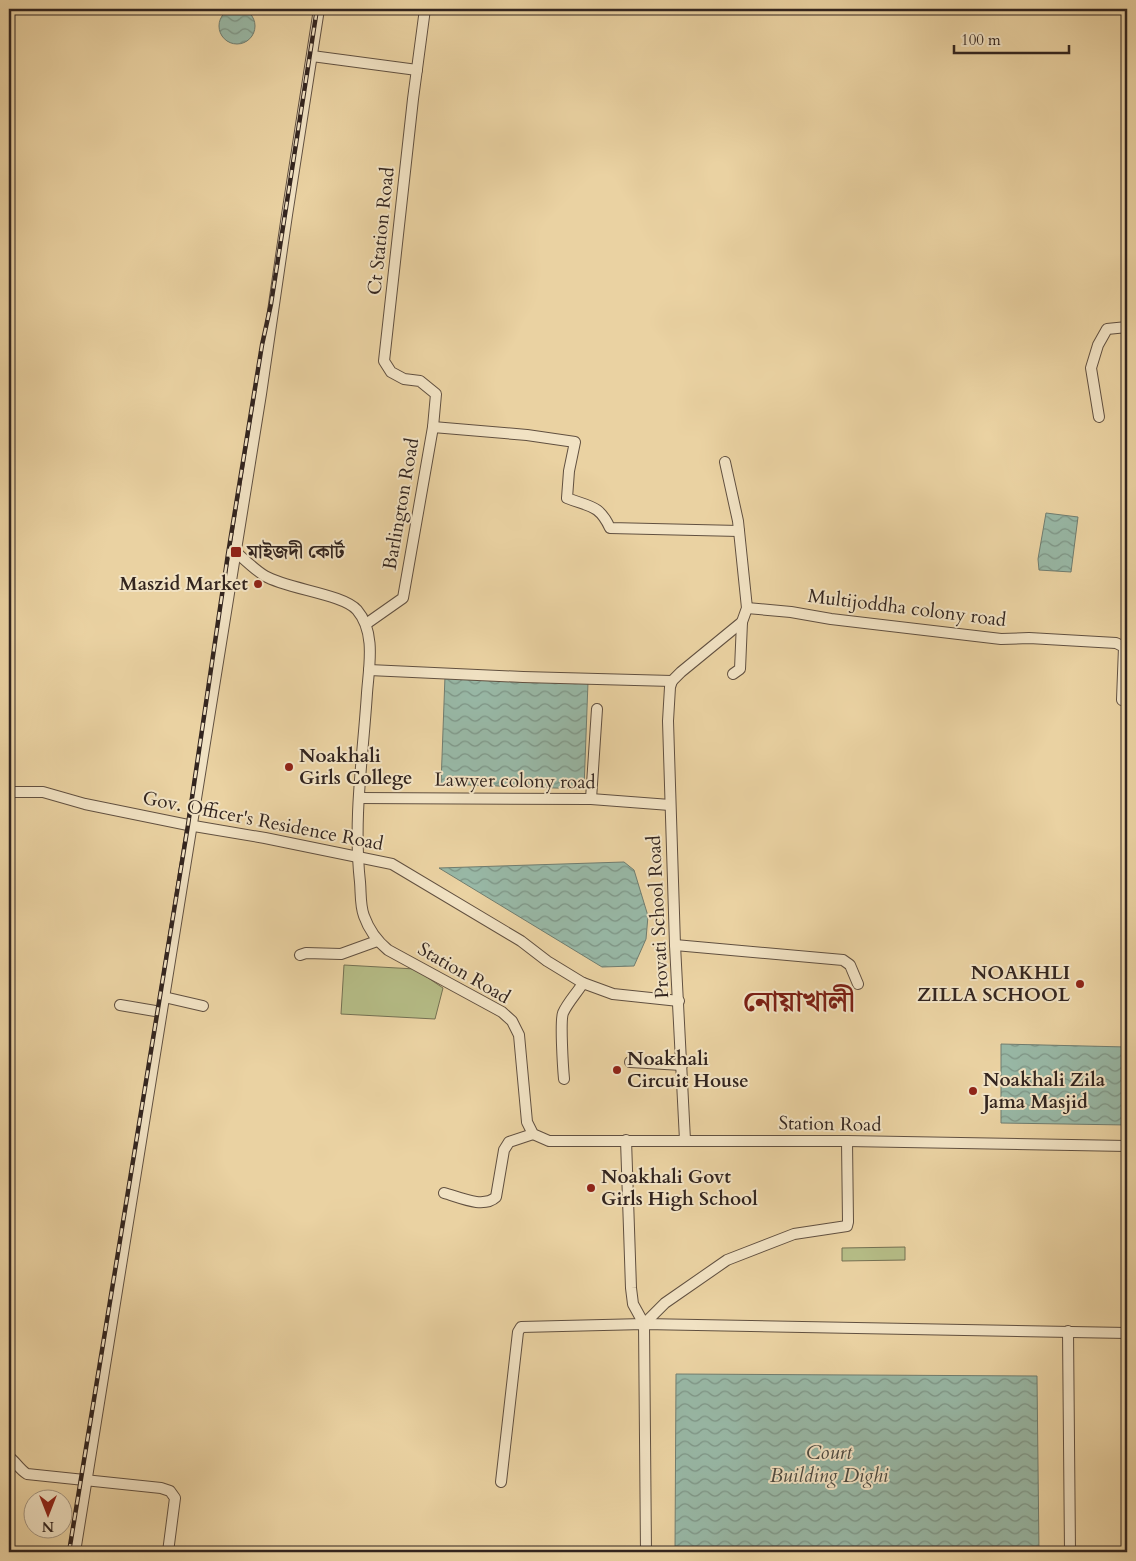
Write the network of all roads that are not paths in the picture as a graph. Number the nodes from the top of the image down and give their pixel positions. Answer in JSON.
{"nodes":[{"id":1,"x":319,"y":9,"type":"edge"},
{"id":2,"x":425,"y":9,"type":"edge"},
{"id":3,"x":312,"y":56,"type":"junction"},
{"id":4,"x":417,"y":70,"type":"junction"},
{"id":5,"x":1127,"y":327,"type":"edge"},
{"id":6,"x":1099,"y":418,"type":"dead end"},
{"id":7,"x":433,"y":427,"type":"junction"},
{"id":8,"x":725,"y":462,"type":"dead end"},
{"id":9,"x":739,"y":531,"type":"junction"},
{"id":10,"x":236,"y":552,"type":"junction"},
{"id":11,"x":751,"y":610,"type":"junction"},
{"id":12,"x":742,"y":622,"type":"junction"},
{"id":13,"x":366,"y":624,"type":"junction"},
{"id":14,"x":368,"y":670,"type":"junction"},
{"id":15,"x":733,"y":674,"type":"dead end"},
{"id":16,"x":672,"y":681,"type":"junction"},
{"id":17,"x":1127,"y":700,"type":"edge"},
{"id":18,"x":597,"y":709,"type":"dead end"},
{"id":19,"x":9,"y":792,"type":"edge"},
{"id":20,"x":359,"y":798,"type":"junction"},
{"id":21,"x":591,"y":799,"type":"junction"},
{"id":22,"x":670,"y":805,"type":"junction"},
{"id":23,"x":193,"y":825,"type":"junction"},
{"id":24,"x":357,"y":858,"type":"junction"},
{"id":25,"x":377,"y":941,"type":"junction"},
{"id":26,"x":675,"y":945,"type":"junction"},
{"id":27,"x":300,"y":955,"type":"dead end"},
{"id":28,"x":582,"y":983,"type":"junction"},
{"id":29,"x":858,"y":984,"type":"dead end"},
{"id":30,"x":164,"y":996,"type":"junction"},
{"id":31,"x":679,"y":1001,"type":"junction"},
{"id":32,"x":120,"y":1005,"type":"dead end"},
{"id":33,"x":203,"y":1006,"type":"dead end"},
{"id":34,"x":161,"y":1012,"type":"junction"},
{"id":35,"x":630,"y":1062,"type":"dead end"},
{"id":36,"x":682,"y":1065,"type":"junction"},
{"id":37,"x":564,"y":1079,"type":"dead end"},
{"id":38,"x":533,"y":1134,"type":"junction"},
{"id":39,"x":626,"y":1140,"type":"junction"},
{"id":40,"x":685,"y":1140,"type":"junction"},
{"id":41,"x":847,"y":1141,"type":"junction"},
{"id":42,"x":1127,"y":1146,"type":"edge"},
{"id":43,"x":444,"y":1193,"type":"dead end"},
{"id":44,"x":644,"y":1324,"type":"junction"},
{"id":45,"x":1068,"y":1331,"type":"junction"},
{"id":46,"x":1127,"y":1332,"type":"edge"},
{"id":47,"x":9,"y":1457,"type":"edge"},
{"id":48,"x":86,"y":1480,"type":"junction"},
{"id":49,"x":501,"y":1482,"type":"dead end"},
{"id":50,"x":75,"y":1552,"type":"edge"},
{"id":51,"x":168,"y":1552,"type":"edge"},
{"id":52,"x":646,"y":1552,"type":"edge"},
{"id":53,"x":1070,"y":1552,"type":"edge"}],
"edges":[{"from":1,"to":3,"type":"street"},
{"from":2,"to":4,"type":"street","name":"Ct Station Road"},
{"from":3,"to":4,"type":"street"},
{"from":3,"to":10,"type":"street"},
{"from":4,"to":7,"type":"street","name":"Ct Station Road"},
{"from":5,"to":6,"type":"street"},
{"from":7,"to":9,"type":"street","name":"Barlington Road"},
{"from":7,"to":13,"type":"street","name":"Barlington Road"},
{"from":8,"to":9,"type":"street"},
{"from":9,"to":11,"type":"street"},
{"from":10,"to":13,"type":"street"},
{"from":10,"to":23,"type":"street"},
{"from":11,"to":12,"type":"street"},
{"from":11,"to":17,"type":"street","name":"Multijoddha colony road"},
{"from":12,"to":15,"type":"street"},
{"from":12,"to":16,"type":"street"},
{"from":13,"to":14,"type":"street","name":"Station Road"},
{"from":14,"to":16,"type":"street"},
{"from":14,"to":20,"type":"street","name":"Station Road"},
{"from":16,"to":22,"type":"street","name":"Provati School Road"},
{"from":18,"to":21,"type":"street"},
{"from":19,"to":23,"type":"street","name":"Gov. Officer's Residence Road"},
{"from":20,"to":21,"type":"street","name":"Lawyer colony road"},
{"from":20,"to":24,"type":"street","name":"Station Road"},
{"from":21,"to":22,"type":"street","name":"Lawyer colony road"},
{"from":22,"to":26,"type":"street","name":"Provati School Road"},
{"from":23,"to":24,"type":"street","name":"Gov. Officer's Residence Road"},
{"from":23,"to":30,"type":"street"},
{"from":24,"to":25,"type":"street","name":"Station Road"},
{"from":24,"to":28,"type":"street","name":"Gov. Officer's Residence Road"},
{"from":25,"to":27,"type":"street"},
{"from":25,"to":38,"type":"street","name":"Station Road"},
{"from":26,"to":29,"type":"street"},
{"from":26,"to":31,"type":"street","name":"Provati School Road"},
{"from":28,"to":31,"type":"street","name":"Gov. Officer's Residence Road"},
{"from":28,"to":37,"type":"street"},
{"from":30,"to":33,"type":"street"},
{"from":30,"to":34,"type":"street"},
{"from":31,"to":36,"type":"street","name":"Provati School Road"},
{"from":32,"to":34,"type":"street"},
{"from":34,"to":48,"type":"street"},
{"from":35,"to":36,"type":"street"},
{"from":36,"to":40,"type":"street","name":"Provati School Road"},
{"from":38,"to":39,"type":"street","name":"Station Road"},
{"from":38,"to":43,"type":"street"},
{"from":39,"to":40,"type":"street","name":"Station Road"},
{"from":39,"to":44,"type":"street"},
{"from":40,"to":41,"type":"street","name":"Station Road"},
{"from":41,"to":42,"type":"street","name":"Station Road"},
{"from":41,"to":44,"type":"street"},
{"from":44,"to":45,"type":"street"},
{"from":44,"to":49,"type":"street"},
{"from":44,"to":52,"type":"street"},
{"from":45,"to":46,"type":"street"},
{"from":45,"to":53,"type":"street"},
{"from":47,"to":48,"type":"street"},
{"from":48,"to":50,"type":"street"},
{"from":48,"to":51,"type":"street"}]}
